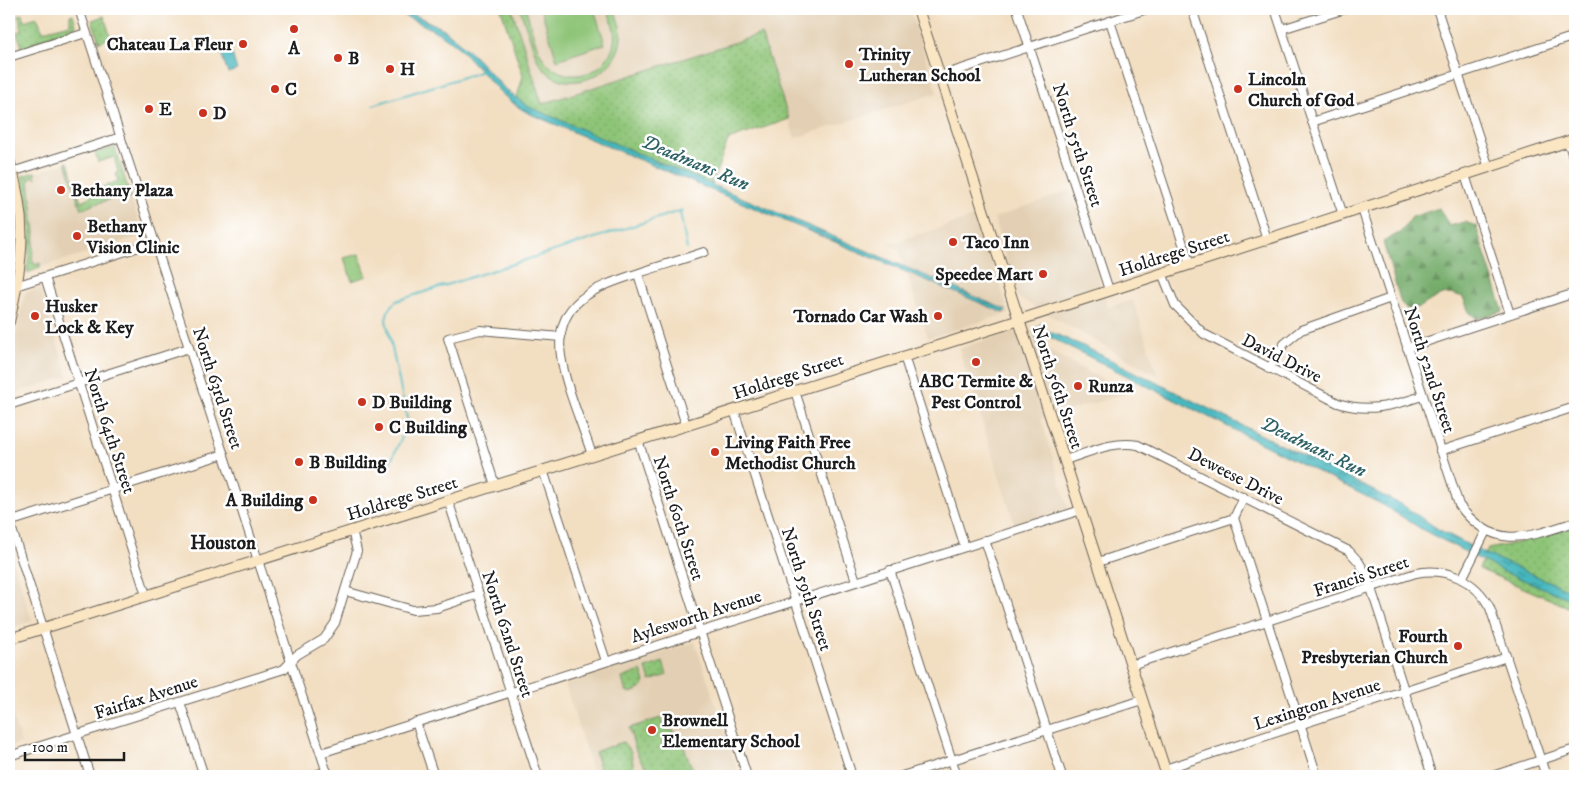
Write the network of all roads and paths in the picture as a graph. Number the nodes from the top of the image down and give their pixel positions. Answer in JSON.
{"nodes":[{"id":1,"x":79,"y":9,"type":"edge"},
{"id":2,"x":918,"y":9,"type":"edge"},
{"id":3,"x":1017,"y":9,"type":"edge"},
{"id":4,"x":1147,"y":9,"type":"edge"},
{"id":5,"x":1192,"y":9,"type":"edge"},
{"id":6,"x":1275,"y":9,"type":"edge"},
{"id":7,"x":1345,"y":9,"type":"edge"},
{"id":8,"x":1437,"y":9,"type":"edge"},
{"id":9,"x":1110,"y":21,"type":"junction"},
{"id":10,"x":1282,"y":29,"type":"junction"},
{"id":11,"x":86,"y":33,"type":"junction"},
{"id":12,"x":1575,"y":36,"type":"edge"},
{"id":13,"x":1030,"y":47,"type":"junction"},
{"id":14,"x":9,"y":57,"type":"edge"},
{"id":15,"x":1458,"y":74,"type":"junction"},
{"id":16,"x":940,"y":76,"type":"junction"},
{"id":17,"x":1312,"y":122,"type":"junction"},
{"id":18,"x":121,"y":137,"type":"junction"},
{"id":19,"x":1572,"y":140,"type":"edge"},
{"id":20,"x":9,"y":160,"type":"edge"},
{"id":21,"x":1575,"y":163,"type":"edge"},
{"id":22,"x":1489,"y":168,"type":"junction"},
{"id":23,"x":11,"y":172,"type":"edge"},
{"id":24,"x":1465,"y":175,"type":"junction"},
{"id":25,"x":1362,"y":209,"type":"junction"},
{"id":26,"x":1343,"y":215,"type":"junction"},
{"id":27,"x":1267,"y":239,"type":"junction"},
{"id":28,"x":155,"y":242,"type":"junction"},
{"id":29,"x":704,"y":252,"type":"dead end"},
{"id":30,"x":1190,"y":264,"type":"junction"},
{"id":31,"x":638,"y":274,"type":"junction"},
{"id":32,"x":1162,"y":274,"type":"junction"},
{"id":33,"x":45,"y":277,"type":"junction"},
{"id":34,"x":13,"y":287,"type":"edge"},
{"id":35,"x":1110,"y":290,"type":"junction"},
{"id":36,"x":1575,"y":293,"type":"edge"},
{"id":37,"x":1391,"y":298,"type":"junction"},
{"id":38,"x":1510,"y":314,"type":"junction"},
{"id":39,"x":1020,"y":320,"type":"junction"},
{"id":40,"x":9,"y":322,"type":"edge"},
{"id":41,"x":561,"y":337,"type":"junction"},
{"id":42,"x":189,"y":348,"type":"junction"},
{"id":43,"x":1407,"y":348,"type":"junction"},
{"id":44,"x":904,"y":356,"type":"junction"},
{"id":45,"x":1269,"y":369,"type":"junction"},
{"id":46,"x":79,"y":383,"type":"junction"},
{"id":47,"x":794,"y":391,"type":"junction"},
{"id":48,"x":1422,"y":396,"type":"junction"},
{"id":49,"x":9,"y":405,"type":"edge"},
{"id":50,"x":1575,"y":407,"type":"edge"},
{"id":51,"x":734,"y":410,"type":"junction"},
{"id":52,"x":686,"y":425,"type":"junction"},
{"id":53,"x":638,"y":440,"type":"junction"},
{"id":54,"x":1440,"y":451,"type":"junction"},
{"id":55,"x":224,"y":454,"type":"junction"},
{"id":56,"x":592,"y":455,"type":"junction"},
{"id":57,"x":1065,"y":460,"type":"junction"},
{"id":58,"x":543,"y":470,"type":"junction"},
{"id":59,"x":496,"y":485,"type":"junction"},
{"id":60,"x":113,"y":489,"type":"junction"},
{"id":61,"x":1244,"y":497,"type":"junction"},
{"id":62,"x":448,"y":500,"type":"junction"},
{"id":63,"x":1081,"y":510,"type":"junction"},
{"id":64,"x":1234,"y":518,"type":"junction"},
{"id":65,"x":9,"y":521,"type":"edge"},
{"id":66,"x":1575,"y":522,"type":"edge"},
{"id":67,"x":352,"y":530,"type":"junction"},
{"id":68,"x":1486,"y":531,"type":"junction"},
{"id":69,"x":985,"y":540,"type":"junction"},
{"id":70,"x":965,"y":547,"type":"junction"},
{"id":71,"x":258,"y":560,"type":"junction"},
{"id":72,"x":1098,"y":562,"type":"junction"},
{"id":73,"x":890,"y":570,"type":"junction"},
{"id":74,"x":1462,"y":579,"type":"junction"},
{"id":75,"x":856,"y":581,"type":"junction"},
{"id":76,"x":1371,"y":588,"type":"junction"},
{"id":77,"x":345,"y":591,"type":"junction"},
{"id":78,"x":479,"y":594,"type":"junction"},
{"id":79,"x":146,"y":595,"type":"junction"},
{"id":80,"x":795,"y":600,"type":"junction"},
{"id":81,"x":1267,"y":622,"type":"junction"},
{"id":82,"x":42,"y":628,"type":"junction"},
{"id":83,"x":700,"y":630,"type":"junction"},
{"id":84,"x":9,"y":639,"type":"edge"},
{"id":85,"x":1507,"y":658,"type":"junction"},
{"id":86,"x":606,"y":661,"type":"junction"},
{"id":87,"x":291,"y":662,"type":"junction"},
{"id":88,"x":1131,"y":666,"type":"junction"},
{"id":89,"x":1404,"y":691,"type":"junction"},
{"id":90,"x":511,"y":692,"type":"junction"},
{"id":91,"x":1142,"y":700,"type":"junction"},
{"id":92,"x":180,"y":702,"type":"junction"},
{"id":93,"x":416,"y":722,"type":"junction"},
{"id":94,"x":1301,"y":725,"type":"junction"},
{"id":95,"x":1047,"y":730,"type":"junction"},
{"id":96,"x":77,"y":734,"type":"junction"},
{"id":97,"x":1575,"y":749,"type":"edge"},
{"id":98,"x":321,"y":753,"type":"junction"},
{"id":99,"x":9,"y":756,"type":"edge"},
{"id":100,"x":1541,"y":760,"type":"junction"},
{"id":101,"x":952,"y":761,"type":"junction"},
{"id":102,"x":1166,"y":773,"type":"edge"},
{"id":103,"x":328,"y":774,"type":"edge"},
{"id":104,"x":90,"y":776,"type":"edge"},
{"id":105,"x":204,"y":776,"type":"edge"},
{"id":106,"x":312,"y":776,"type":"edge"},
{"id":107,"x":434,"y":776,"type":"edge"},
{"id":108,"x":538,"y":776,"type":"edge"},
{"id":109,"x":747,"y":776,"type":"edge"},
{"id":110,"x":852,"y":776,"type":"edge"},
{"id":111,"x":902,"y":776,"type":"edge"},
{"id":112,"x":957,"y":776,"type":"edge"},
{"id":113,"x":1062,"y":776,"type":"edge"},
{"id":114,"x":1317,"y":776,"type":"edge"},
{"id":115,"x":1432,"y":776,"type":"edge"},
{"id":116,"x":1492,"y":776,"type":"edge"},
{"id":117,"x":1546,"y":776,"type":"edge"}],
"edges":[{"from":1,"to":11,"type":"street","name":"North 63rd Street"},
{"from":2,"to":16,"type":"main road","name":"North 56th Street"},
{"from":3,"to":13,"type":"street","name":"North 55th Street"},
{"from":4,"to":9,"type":"street"},
{"from":5,"to":27,"type":"street"},
{"from":6,"to":10,"type":"street"},
{"from":7,"to":10,"type":"street"},
{"from":8,"to":15,"type":"street"},
{"from":9,"to":13,"type":"street"},
{"from":9,"to":30,"type":"street"},
{"from":10,"to":17,"type":"street"},
{"from":11,"to":14,"type":"street"},
{"from":11,"to":18,"type":"street","name":"North 63rd Street"},
{"from":12,"to":15,"type":"street"},
{"from":13,"to":16,"type":"street"},
{"from":13,"to":35,"type":"street","name":"North 55th Street"},
{"from":15,"to":17,"type":"street"},
{"from":15,"to":22,"type":"street"},
{"from":16,"to":39,"type":"main road","name":"North 56th Street"},
{"from":17,"to":26,"type":"street"},
{"from":18,"to":23,"type":"street"},
{"from":18,"to":28,"type":"street","name":"North 63rd Street"},
{"from":19,"to":21,"type":"street"},
{"from":19,"to":22,"type":"main road","name":"Holdrege Street"},
{"from":20,"to":23,"type":"main road"},
{"from":22,"to":24,"type":"main road","name":"Holdrege Street"},
{"from":23,"to":34,"type":"main road"},
{"from":24,"to":25,"type":"main road","name":"Holdrege Street"},
{"from":24,"to":38,"type":"street"},
{"from":25,"to":26,"type":"main road","name":"Holdrege Street"},
{"from":25,"to":37,"type":"street","name":"North 52nd Street"},
{"from":26,"to":27,"type":"main road","name":"Holdrege Street"},
{"from":27,"to":30,"type":"main road","name":"Holdrege Street"},
{"from":28,"to":33,"type":"street"},
{"from":28,"to":42,"type":"street","name":"North 63rd Street"},
{"from":29,"to":31,"type":"street"},
{"from":30,"to":32,"type":"main road","name":"Holdrege Street"},
{"from":31,"to":41,"type":"street"},
{"from":31,"to":52,"type":"street"},
{"from":32,"to":35,"type":"main road","name":"Holdrege Street"},
{"from":32,"to":45,"type":"street","name":"David Drive"},
{"from":33,"to":34,"type":"street"},
{"from":33,"to":46,"type":"street","name":"North 64th Street"},
{"from":34,"to":40,"type":"main road"},
{"from":35,"to":39,"type":"main road","name":"Holdrege Street"},
{"from":36,"to":38,"type":"street"},
{"from":37,"to":43,"type":"street","name":"North 52nd Street"},
{"from":37,"to":45,"type":"street"},
{"from":38,"to":43,"type":"street"},
{"from":39,"to":44,"type":"main road","name":"Holdrege Street"},
{"from":39,"to":57,"type":"main road","name":"North 56th Street"},
{"from":41,"to":56,"type":"street"},
{"from":41,"to":59,"type":"street"},
{"from":42,"to":46,"type":"street"},
{"from":42,"to":55,"type":"street","name":"North 63rd Street"},
{"from":43,"to":48,"type":"street","name":"North 52nd Street"},
{"from":44,"to":47,"type":"main road","name":"Holdrege Street"},
{"from":44,"to":70,"type":"street"},
{"from":45,"to":48,"type":"street","name":"David Drive"},
{"from":46,"to":49,"type":"street"},
{"from":46,"to":60,"type":"street","name":"North 64th Street"},
{"from":47,"to":51,"type":"main road","name":"Holdrege Street"},
{"from":47,"to":75,"type":"street"},
{"from":48,"to":54,"type":"street","name":"North 52nd Street"},
{"from":50,"to":54,"type":"street"},
{"from":51,"to":52,"type":"main road","name":"Holdrege Street"},
{"from":51,"to":80,"type":"street","name":"North 59th Street"},
{"from":52,"to":53,"type":"main road","name":"Holdrege Street"},
{"from":53,"to":56,"type":"main road","name":"Holdrege Street"},
{"from":53,"to":83,"type":"street","name":"North 60th Street"},
{"from":54,"to":68,"type":"street","name":"North 52nd Street"},
{"from":55,"to":60,"type":"street"},
{"from":55,"to":71,"type":"street","name":"North 63rd Street"},
{"from":56,"to":58,"type":"main road","name":"Holdrege Street"},
{"from":57,"to":61,"type":"street","name":"Deweese Drive"},
{"from":57,"to":63,"type":"main road","name":"North 56th Street"},
{"from":58,"to":59,"type":"main road","name":"Holdrege Street"},
{"from":58,"to":86,"type":"street"},
{"from":59,"to":62,"type":"main road","name":"Holdrege Street"},
{"from":60,"to":65,"type":"street"},
{"from":60,"to":79,"type":"street","name":"North 64th Street"},
{"from":61,"to":64,"type":"street"},
{"from":61,"to":76,"type":"street","name":"Deweese Drive"},
{"from":62,"to":67,"type":"main road","name":"Holdrege Street"},
{"from":62,"to":78,"type":"street","name":"North 62nd Street"},
{"from":63,"to":69,"type":"street","name":"Aylesworth Avenue"},
{"from":63,"to":72,"type":"main road","name":"North 56th Street"},
{"from":64,"to":72,"type":"street"},
{"from":64,"to":81,"type":"street"},
{"from":65,"to":82,"type":"street"},
{"from":66,"to":68,"type":"street"},
{"from":67,"to":71,"type":"main road","name":"Holdrege Street"},
{"from":67,"to":77,"type":"street","name":"Fairfax Avenue"},
{"from":68,"to":74,"type":"street"},
{"from":69,"to":70,"type":"street","name":"Aylesworth Avenue"},
{"from":69,"to":95,"type":"street"},
{"from":70,"to":73,"type":"street","name":"Aylesworth Avenue"},
{"from":71,"to":79,"type":"main road","name":"Holdrege Street"},
{"from":71,"to":87,"type":"street","name":"North 63rd Street"},
{"from":72,"to":88,"type":"main road","name":"North 56th Street"},
{"from":73,"to":75,"type":"street","name":"Aylesworth Avenue"},
{"from":73,"to":101,"type":"street"},
{"from":74,"to":76,"type":"street","name":"Francis Street"},
{"from":74,"to":85,"type":"street"},
{"from":75,"to":80,"type":"street","name":"Aylesworth Avenue"},
{"from":76,"to":81,"type":"street","name":"Francis Street"},
{"from":76,"to":89,"type":"street","name":"Deweese Drive"},
{"from":77,"to":78,"type":"street"},
{"from":77,"to":87,"type":"street","name":"Fairfax Avenue"},
{"from":78,"to":90,"type":"street","name":"North 62nd Street"},
{"from":79,"to":82,"type":"main road","name":"Holdrege Street"},
{"from":80,"to":83,"type":"street","name":"Aylesworth Avenue"},
{"from":80,"to":110,"type":"street","name":"North 59th Street"},
{"from":81,"to":88,"type":"street","name":"Francis Street"},
{"from":81,"to":94,"type":"street"},
{"from":82,"to":84,"type":"main road","name":"Holdrege Street"},
{"from":82,"to":96,"type":"street"},
{"from":83,"to":86,"type":"street","name":"Aylesworth Avenue"},
{"from":83,"to":109,"type":"street","name":"North 60th Street"},
{"from":85,"to":89,"type":"street","name":"Lexington Avenue"},
{"from":85,"to":100,"type":"street"},
{"from":86,"to":90,"type":"street","name":"Aylesworth Avenue"},
{"from":87,"to":92,"type":"street","name":"Fairfax Avenue"},
{"from":87,"to":98,"type":"street","name":"North 63rd Street"},
{"from":88,"to":91,"type":"main road","name":"North 56th Street"},
{"from":89,"to":94,"type":"street","name":"Lexington Avenue"},
{"from":89,"to":115,"type":"street","name":"Deweese Drive"},
{"from":90,"to":93,"type":"street","name":"Aylesworth Avenue"},
{"from":90,"to":108,"type":"street","name":"North 62nd Street"},
{"from":91,"to":95,"type":"street"},
{"from":91,"to":102,"type":"main road","name":"North 56th Street"},
{"from":92,"to":96,"type":"street","name":"Fairfax Avenue"},
{"from":92,"to":105,"type":"street"},
{"from":93,"to":98,"type":"street","name":"Aylesworth Avenue"},
{"from":93,"to":107,"type":"street"},
{"from":94,"to":102,"type":"street","name":"Lexington Avenue"},
{"from":94,"to":114,"type":"street"},
{"from":95,"to":101,"type":"street"},
{"from":95,"to":113,"type":"street"},
{"from":96,"to":99,"type":"street","name":"Fairfax Avenue"},
{"from":96,"to":104,"type":"street"},
{"from":97,"to":100,"type":"street"},
{"from":98,"to":103,"type":"street","name":"North 63rd Street"},
{"from":100,"to":116,"type":"street"},
{"from":100,"to":117,"type":"street"},
{"from":101,"to":111,"type":"street"},
{"from":101,"to":112,"type":"street"},
{"from":103,"to":106,"type":"street"}]}
